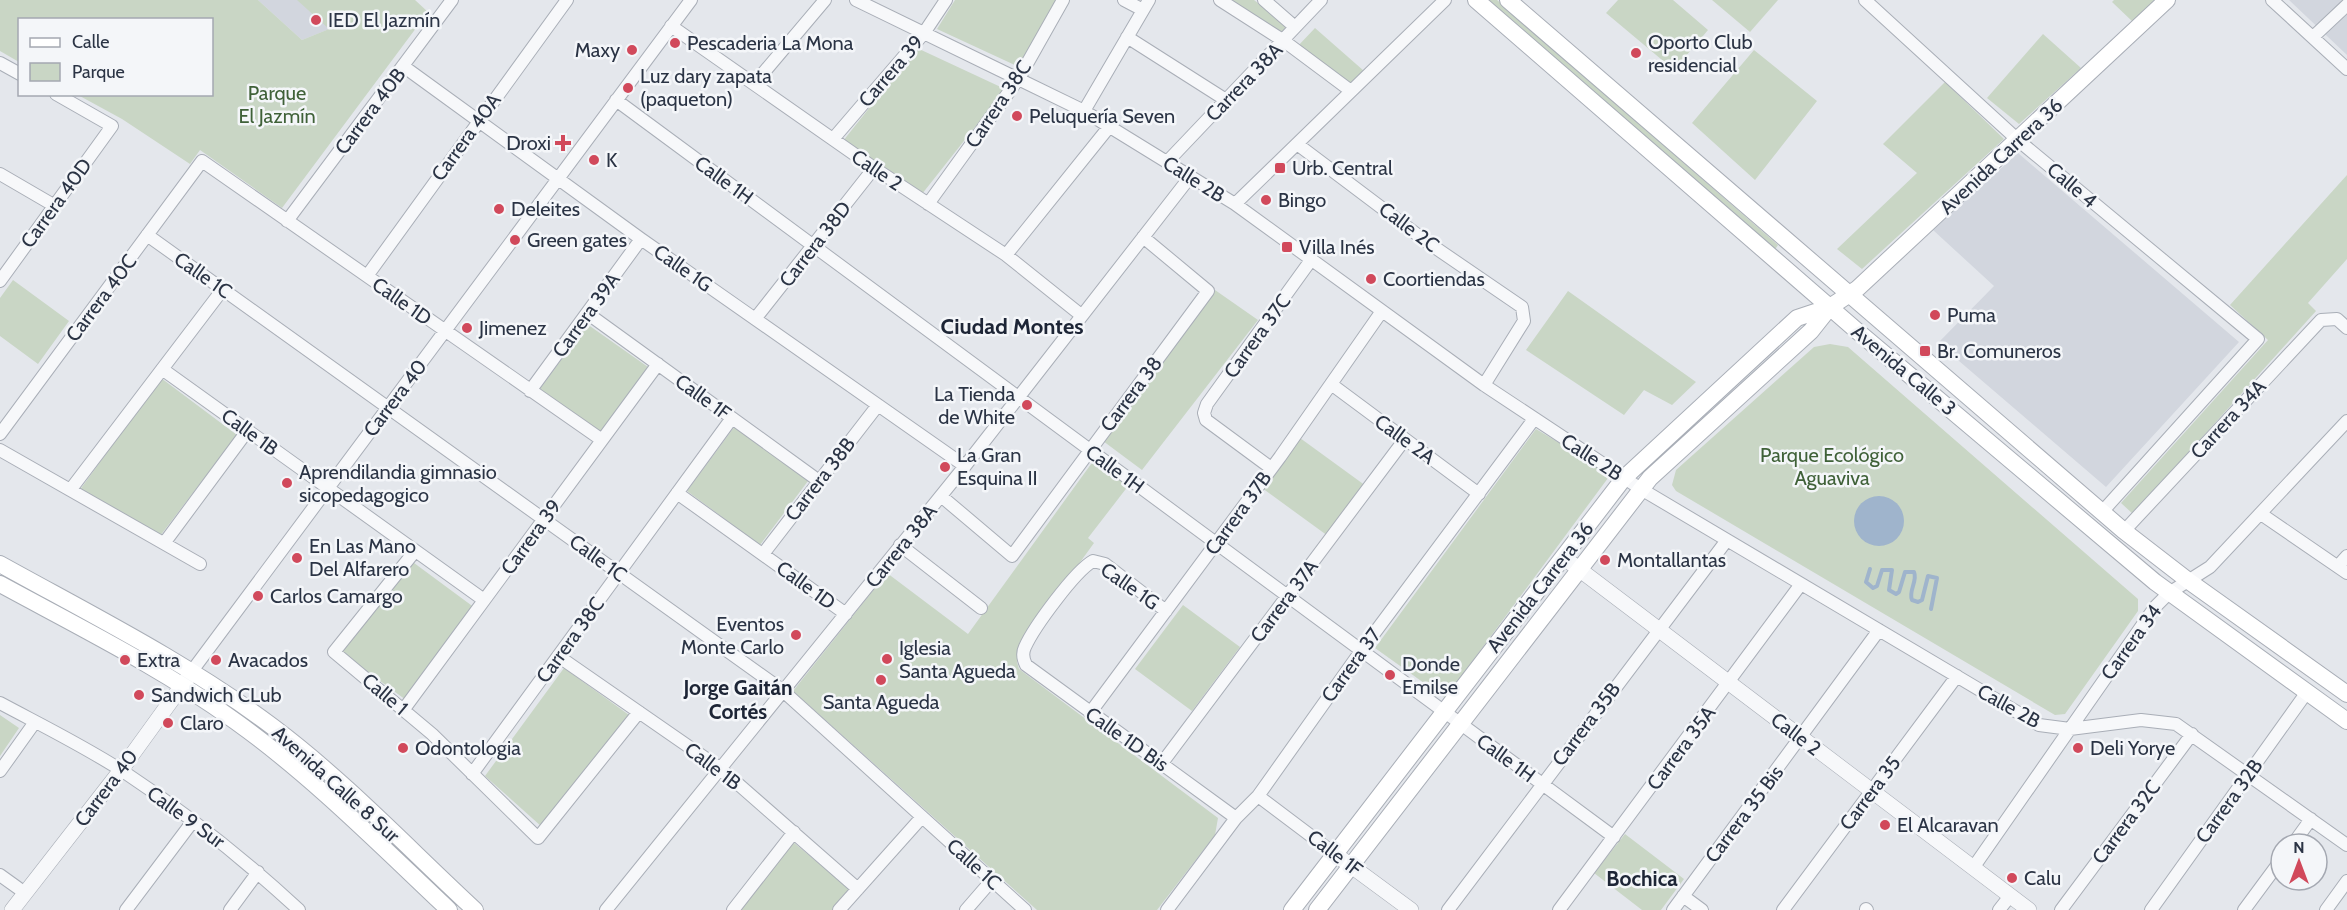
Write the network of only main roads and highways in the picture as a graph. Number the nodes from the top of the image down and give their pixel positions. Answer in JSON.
{"nodes":[{"id":1,"x":1476,"y":0,"type":"edge"},
{"id":2,"x":1508,"y":0,"type":"edge"},
{"id":3,"x":2167,"y":0,"type":"edge"},
{"id":4,"x":1848,"y":295,"type":"junction"},
{"id":5,"x":1830,"y":307,"type":"junction"},
{"id":6,"x":1730,"y":379,"type":"junction"},
{"id":7,"x":1744,"y":392,"type":"junction"},
{"id":8,"x":2054,"y":471,"type":"junction"},
{"id":9,"x":2040,"y":486,"type":"junction"},
{"id":10,"x":0,"y":564,"type":"edge"},
{"id":11,"x":0,"y":584,"type":"edge"},
{"id":12,"x":2347,"y":694,"type":"edge"},
{"id":13,"x":2347,"y":721,"type":"edge"},
{"id":14,"x":454,"y":906,"type":"edge"},
{"id":15,"x":475,"y":910,"type":"edge"},
{"id":16,"x":1292,"y":910,"type":"edge"},
{"id":17,"x":1317,"y":910,"type":"edge"}],
"edges":[{"from":1,"to":5,"type":"main road","name":"Avenida Calle 3"},
{"from":2,"to":4,"type":"main road","name":"Avenida Calle 3"},
{"from":3,"to":4,"type":"main road","name":"Avenida Carrera 36"},
{"from":4,"to":5,"type":"main road","name":"Avenida Carrera 36"},
{"from":4,"to":8,"type":"main road","name":"Avenida Calle 3"},
{"from":5,"to":6,"type":"main road","name":"Avenida Carrera 36"},
{"from":5,"to":7,"type":"main road","name":"Avenida Carrera 36"},
{"from":5,"to":9,"type":"main road","name":"Avenida Calle 3"},
{"from":6,"to":7,"type":"main road"},
{"from":6,"to":16,"type":"main road","name":"Avenida Carrera 36"},
{"from":7,"to":17,"type":"main road","name":"Avenida Carrera 36"},
{"from":8,"to":9,"type":"main road"},
{"from":8,"to":12,"type":"main road","name":"Avenida Calle 3"},
{"from":9,"to":13,"type":"main road","name":"Avenida Calle 3"},
{"from":10,"to":14,"type":"main road","name":"Avenida Calle 8 Sur"},
{"from":11,"to":14,"type":"main road","name":"Avenida Calle 8 Sur"},
{"from":14,"to":15,"type":"main road","name":"Avenida Calle 8 Sur"}]}
